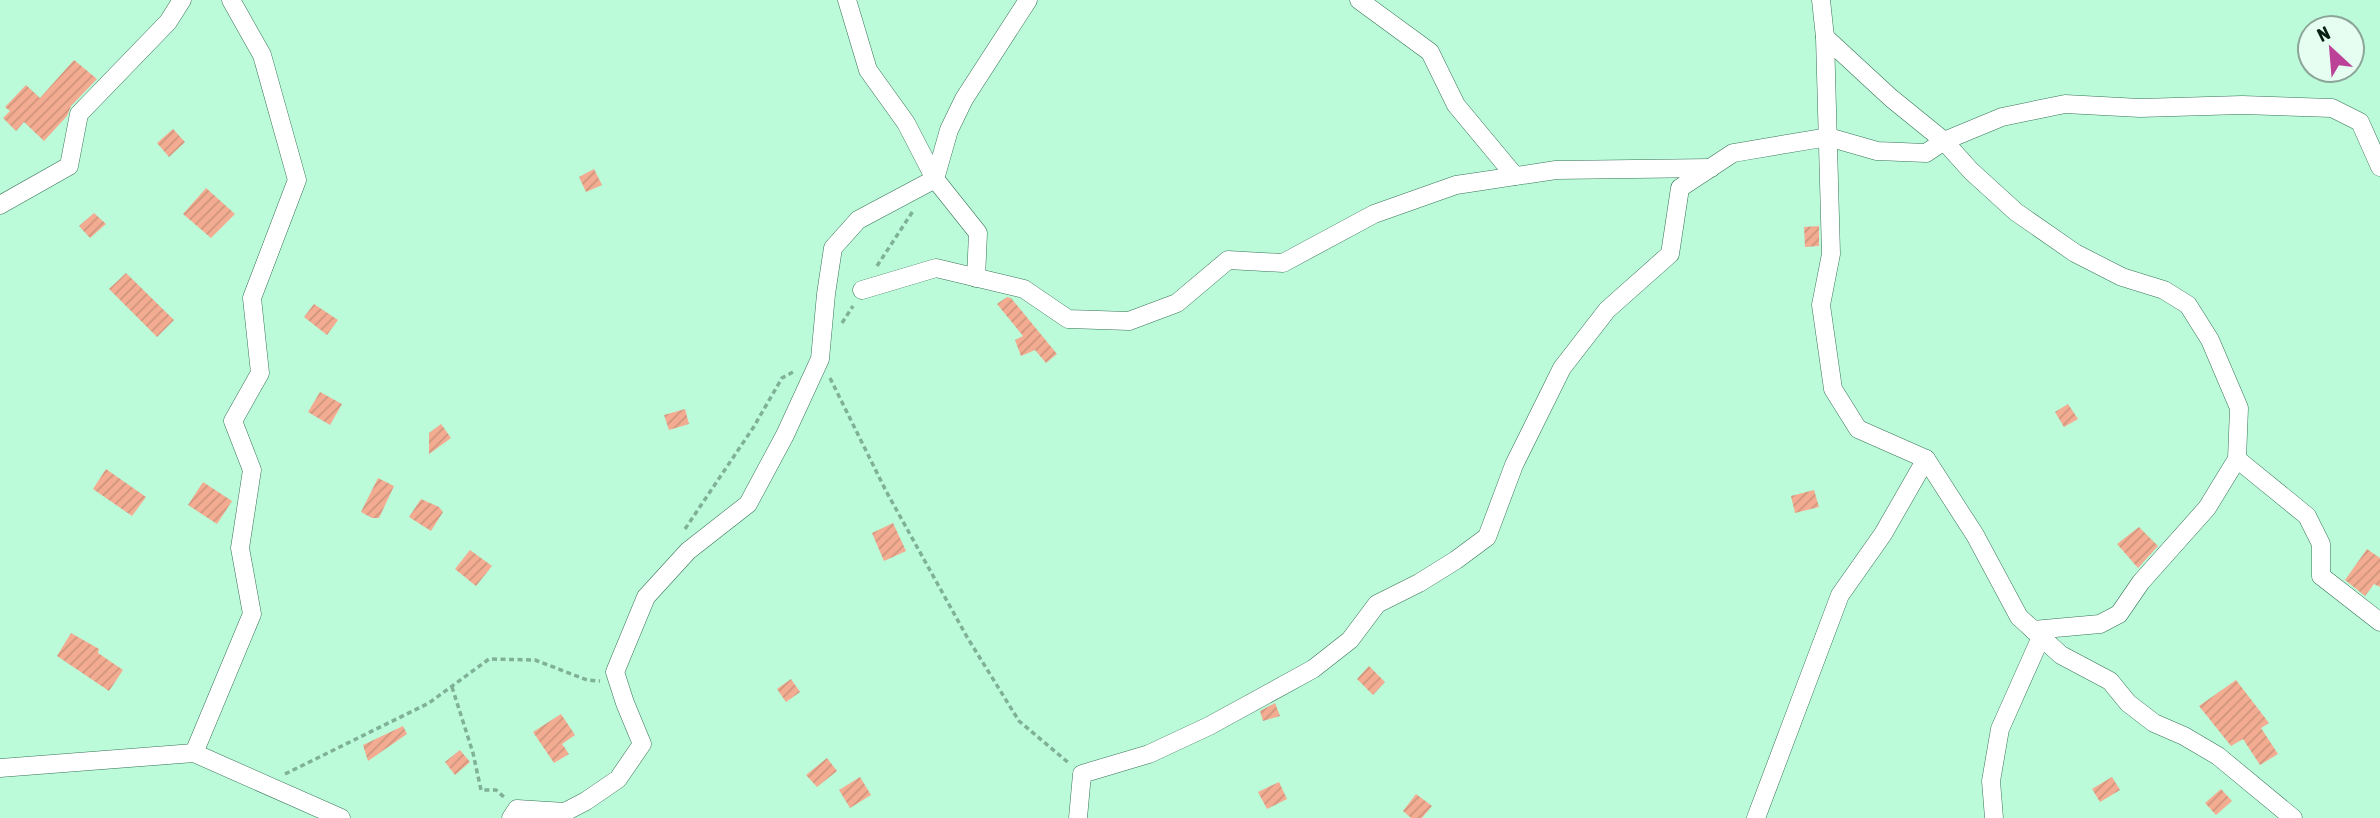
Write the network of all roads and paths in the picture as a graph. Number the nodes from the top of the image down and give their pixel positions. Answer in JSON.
{"nodes":[{"id":1,"x":182,"y":0,"type":"edge"},
{"id":2,"x":231,"y":0,"type":"edge"},
{"id":3,"x":846,"y":0,"type":"edge"},
{"id":4,"x":1028,"y":0,"type":"edge"},
{"id":5,"x":1359,"y":0,"type":"edge"},
{"id":6,"x":1821,"y":0,"type":"edge"},
{"id":7,"x":1825,"y":37,"type":"junction"},
{"id":8,"x":1828,"y":137,"type":"junction"},
{"id":9,"x":1944,"y":141,"type":"junction"},
{"id":10,"x":2380,"y":167,"type":"edge"},
{"id":11,"x":1711,"y":168,"type":"junction"},
{"id":12,"x":1515,"y":176,"type":"junction"},
{"id":13,"x":935,"y":179,"type":"junction"},
{"id":14,"x":0,"y":205,"type":"edge"},
{"id":15,"x":976,"y":278,"type":"junction"},
{"id":16,"x":862,"y":290,"type":"junction"},
{"id":17,"x":841,"y":324,"type":"dead end"},
{"id":18,"x":820,"y":359,"type":"junction"},
{"id":19,"x":1926,"y":459,"type":"junction"},
{"id":20,"x":2237,"y":459,"type":"junction"},
{"id":21,"x":685,"y":530,"type":"dead end"},
{"id":22,"x":2380,"y":622,"type":"edge"},
{"id":23,"x":2037,"y":633,"type":"junction"},
{"id":24,"x":619,"y":683,"type":"junction"},
{"id":25,"x":452,"y":687,"type":"junction"},
{"id":26,"x":194,"y":753,"type":"junction"},
{"id":27,"x":0,"y":768,"type":"edge"},
{"id":28,"x":1082,"y":774,"type":"junction"},
{"id":29,"x":264,"y":784,"type":"junction"},
{"id":30,"x":514,"y":813,"type":"edge"},
{"id":31,"x":341,"y":818,"type":"edge"},
{"id":32,"x":1078,"y":818,"type":"edge"},
{"id":33,"x":1756,"y":818,"type":"edge"},
{"id":34,"x":1994,"y":818,"type":"edge"},
{"id":35,"x":2293,"y":818,"type":"edge"}],
"edges":[{"from":1,"to":14,"type":"street"},
{"from":2,"to":26,"type":"street"},
{"from":3,"to":13,"type":"street"},
{"from":4,"to":13,"type":"street"},
{"from":5,"to":12,"type":"street"},
{"from":6,"to":7,"type":"street"},
{"from":7,"to":8,"type":"street"},
{"from":7,"to":9,"type":"street"},
{"from":8,"to":9,"type":"street"},
{"from":8,"to":11,"type":"street"},
{"from":8,"to":19,"type":"street"},
{"from":9,"to":10,"type":"street"},
{"from":9,"to":20,"type":"street"},
{"from":11,"to":12,"type":"street"},
{"from":11,"to":28,"type":"street"},
{"from":12,"to":15,"type":"street"},
{"from":13,"to":15,"type":"street"},
{"from":13,"to":16,"type":"path"},
{"from":13,"to":18,"type":"street"},
{"from":15,"to":16,"type":"street"},
{"from":16,"to":17,"type":"path"},
{"from":18,"to":21,"type":"path"},
{"from":18,"to":24,"type":"street"},
{"from":18,"to":28,"type":"path"},
{"from":19,"to":23,"type":"street"},
{"from":19,"to":33,"type":"street"},
{"from":20,"to":22,"type":"street"},
{"from":20,"to":23,"type":"street"},
{"from":23,"to":34,"type":"street"},
{"from":23,"to":35,"type":"street"},
{"from":24,"to":25,"type":"path"},
{"from":24,"to":30,"type":"street"},
{"from":25,"to":29,"type":"path"},
{"from":25,"to":30,"type":"path"},
{"from":26,"to":27,"type":"street"},
{"from":26,"to":29,"type":"street"},
{"from":28,"to":32,"type":"street"},
{"from":29,"to":31,"type":"street"}]}
